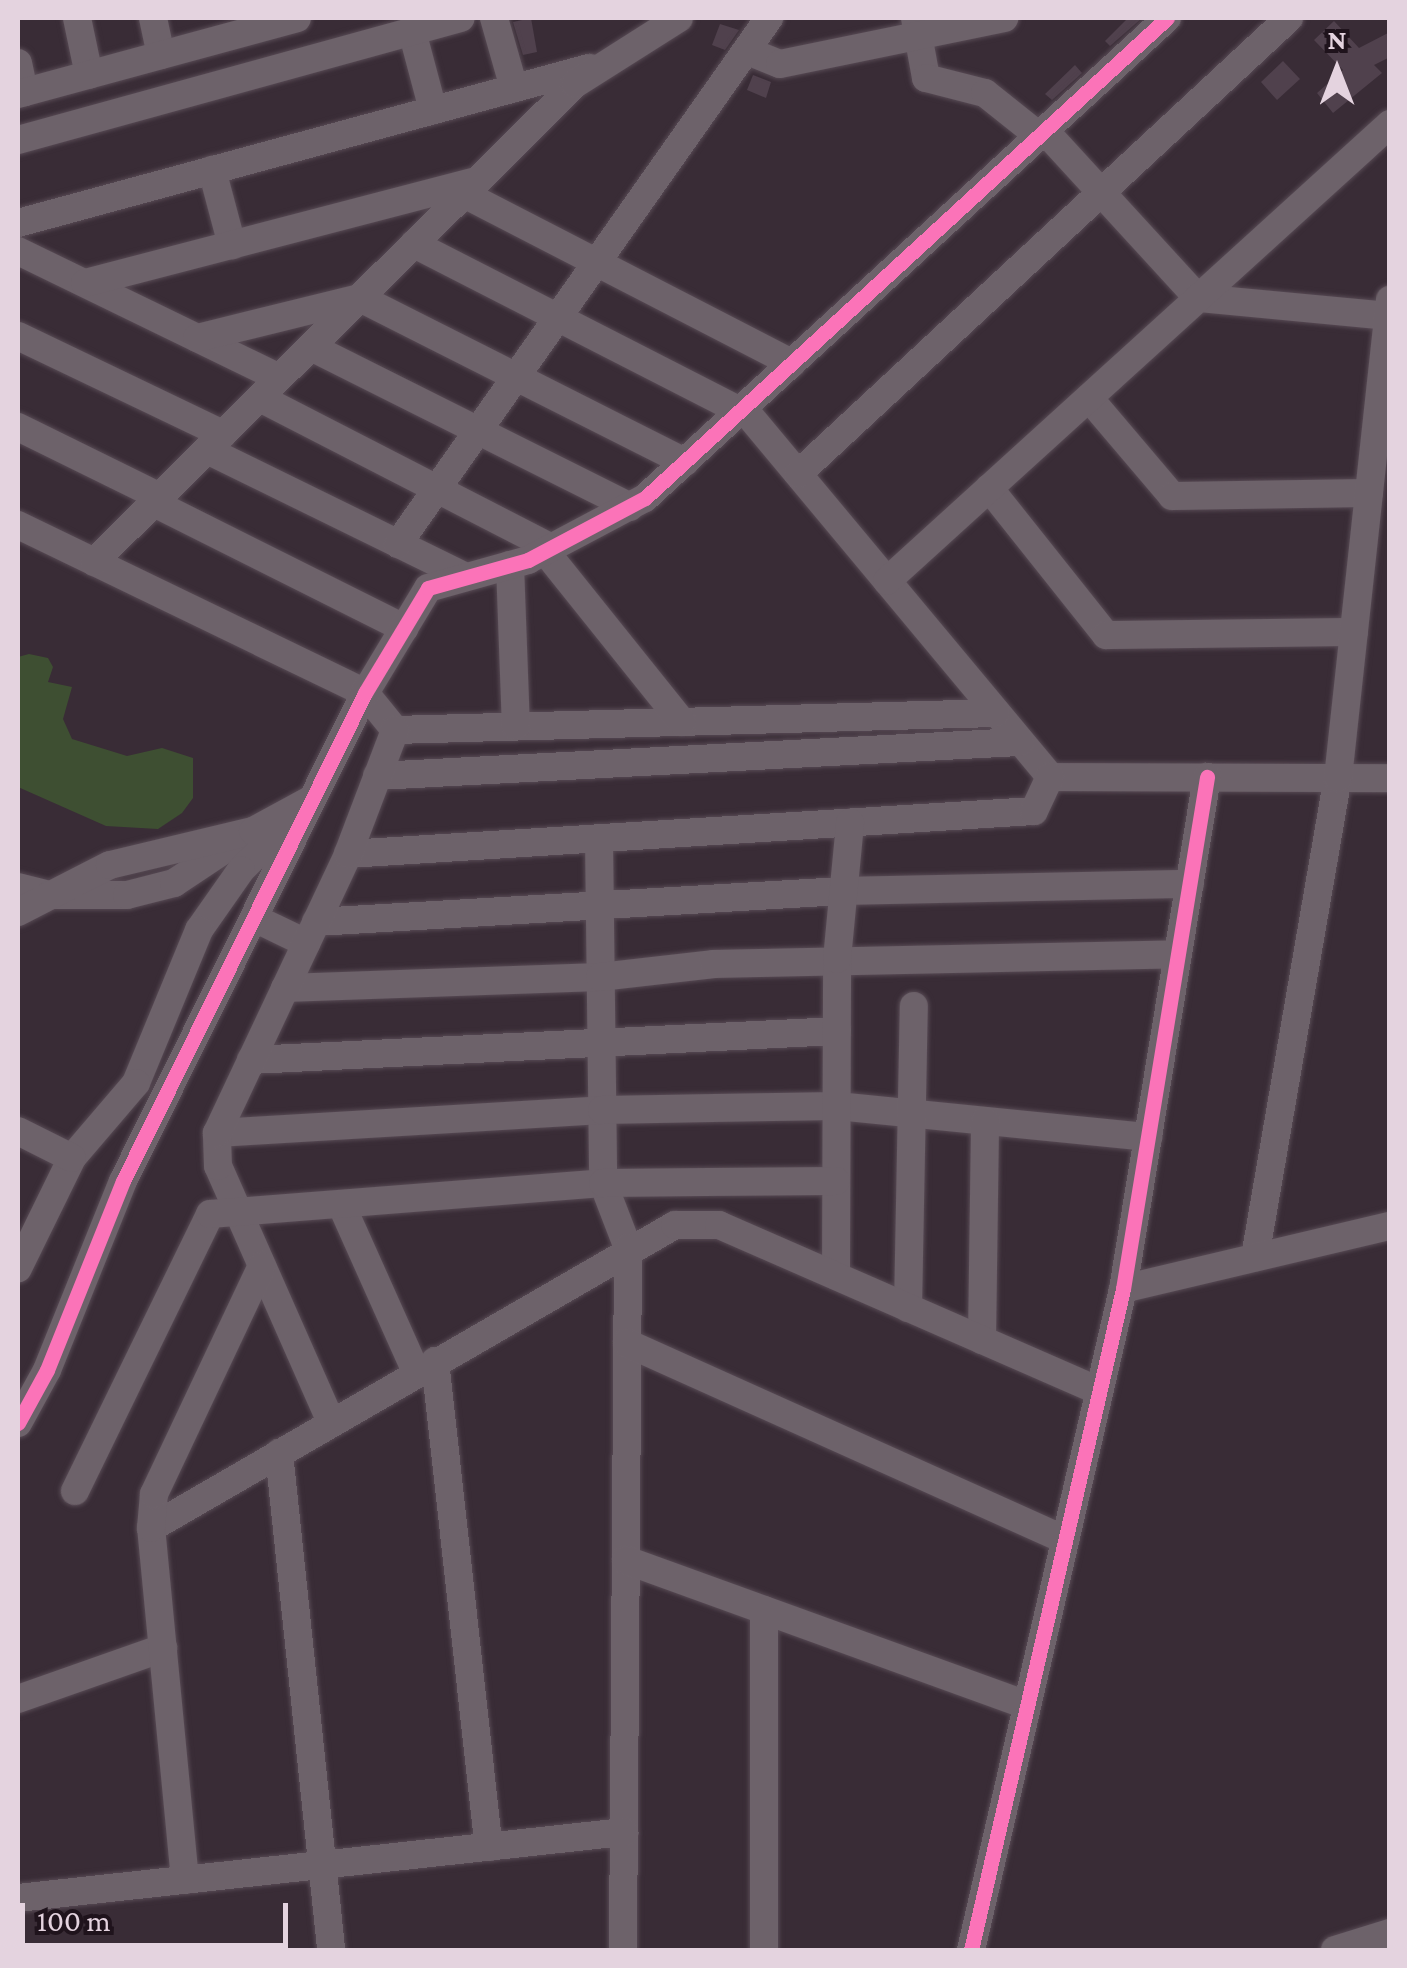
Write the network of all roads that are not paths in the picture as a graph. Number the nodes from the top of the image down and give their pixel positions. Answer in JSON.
{"nodes":[{"id":1,"x":77,"y":18,"type":"edge"},
{"id":2,"x":153,"y":18,"type":"edge"},
{"id":3,"x":297,"y":18,"type":"edge"},
{"id":4,"x":460,"y":18,"type":"edge"},
{"id":5,"x":494,"y":18,"type":"edge"},
{"id":6,"x":679,"y":18,"type":"edge"},
{"id":7,"x":768,"y":18,"type":"edge"},
{"id":8,"x":1004,"y":18,"type":"edge"},
{"id":9,"x":1167,"y":18,"type":"edge"},
{"id":10,"x":1288,"y":18,"type":"edge"},
{"id":11,"x":233,"y":26,"type":"edge"},
{"id":12,"x":917,"y":27,"type":"edge"},
{"id":13,"x":412,"y":31,"type":"junction"},
{"id":14,"x":750,"y":52,"type":"junction"},
{"id":15,"x":160,"y":55,"type":"junction"},
{"id":16,"x":18,"y":62,"type":"edge"},
{"id":17,"x":609,"y":62,"type":"junction"},
{"id":18,"x":89,"y":74,"type":"junction"},
{"id":19,"x":246,"y":76,"type":"junction"},
{"id":20,"x":514,"y":88,"type":"junction"},
{"id":21,"x":21,"y":93,"type":"edge"},
{"id":22,"x":432,"y":110,"type":"junction"},
{"id":23,"x":1390,"y":124,"type":"edge"},
{"id":24,"x":1042,"y":133,"type":"junction"},
{"id":25,"x":18,"y":140,"type":"edge"},
{"id":26,"x":212,"y":170,"type":"junction"},
{"id":27,"x":471,"y":187,"type":"junction"},
{"id":28,"x":1101,"y":192,"type":"junction"},
{"id":29,"x":18,"y":223,"type":"edge"},
{"id":30,"x":414,"y":244,"type":"junction"},
{"id":31,"x":232,"y":245,"type":"junction"},
{"id":32,"x":18,"y":251,"type":"edge"},
{"id":33,"x":599,"y":263,"type":"junction"},
{"id":34,"x":84,"y":283,"type":"junction"},
{"id":35,"x":360,"y":298,"type":"junction"},
{"id":36,"x":1198,"y":298,"type":"junction"},
{"id":37,"x":1389,"y":308,"type":"edge"},
{"id":38,"x":560,"y":318,"type":"junction"},
{"id":39,"x":18,"y":336,"type":"edge"},
{"id":40,"x":198,"y":338,"type":"junction"},
{"id":41,"x":311,"y":347,"type":"junction"},
{"id":42,"x":792,"y":363,"type":"junction"},
{"id":43,"x":518,"y":377,"type":"junction"},
{"id":44,"x":270,"y":388,"type":"junction"},
{"id":45,"x":1088,"y":398,"type":"junction"},
{"id":46,"x":742,"y":410,"type":"junction"},
{"id":47,"x":18,"y":427,"type":"edge"},
{"id":48,"x":479,"y":431,"type":"junction"},
{"id":49,"x":215,"y":442,"type":"junction"},
{"id":50,"x":685,"y":462,"type":"junction"},
{"id":51,"x":798,"y":474,"type":"junction"},
{"id":52,"x":989,"y":488,"type":"junction"},
{"id":53,"x":438,"y":489,"type":"junction"},
{"id":54,"x":1369,"y":493,"type":"junction"},
{"id":55,"x":157,"y":500,"type":"junction"},
{"id":56,"x":630,"y":507,"type":"junction"},
{"id":57,"x":18,"y":525,"type":"edge"},
{"id":58,"x":398,"y":544,"type":"junction"},
{"id":59,"x":548,"y":550,"type":"junction"},
{"id":60,"x":94,"y":562,"type":"junction"},
{"id":61,"x":510,"y":565,"type":"junction"},
{"id":62,"x":466,"y":578,"type":"junction"},
{"id":63,"x":887,"y":581,"type":"junction"},
{"id":64,"x":404,"y":628,"type":"junction"},
{"id":65,"x":1354,"y":632,"type":"junction"},
{"id":66,"x":365,"y":693,"type":"junction"},
{"id":67,"x":996,"y":713,"type":"junction"},
{"id":68,"x":682,"y":722,"type":"junction"},
{"id":69,"x":516,"y":726,"type":"junction"},
{"id":70,"x":394,"y":730,"type":"junction"},
{"id":71,"x":1020,"y":742,"type":"junction"},
{"id":72,"x":377,"y":776,"type":"junction"},
{"id":73,"x":1050,"y":778,"type":"junction"},
{"id":74,"x":1208,"y":778,"type":"junction"},
{"id":75,"x":1338,"y":778,"type":"junction"},
{"id":76,"x":1390,"y":778,"type":"edge"},
{"id":77,"x":312,"y":799,"type":"junction"},
{"id":78,"x":850,"y":822,"type":"junction"},
{"id":79,"x":599,"y":838,"type":"junction"},
{"id":80,"x":348,"y":854,"type":"junction"},
{"id":81,"x":1190,"y":884,"type":"junction"},
{"id":82,"x":18,"y":887,"type":"edge"},
{"id":83,"x":843,"y":891,"type":"junction"},
{"id":84,"x":49,"y":896,"type":"junction"},
{"id":85,"x":600,"y":907,"type":"junction"},
{"id":86,"x":18,"y":912,"type":"edge"},
{"id":87,"x":254,"y":918,"type":"junction"},
{"id":88,"x":311,"y":933,"type":"junction"},
{"id":89,"x":1178,"y":954,"type":"junction"},
{"id":90,"x":837,"y":960,"type":"junction"},
{"id":91,"x":600,"y":977,"type":"junction"},
{"id":92,"x":285,"y":988,"type":"junction"},
{"id":93,"x":914,"y":1006,"type":"dead end"},
{"id":94,"x":837,"y":1031,"type":"junction"},
{"id":95,"x":601,"y":1043,"type":"junction"},
{"id":96,"x":251,"y":1060,"type":"junction"},
{"id":97,"x":837,"y":1106,"type":"junction"},
{"id":98,"x":602,"y":1110,"type":"junction"},
{"id":99,"x":911,"y":1113,"type":"junction"},
{"id":100,"x":986,"y":1121,"type":"junction"},
{"id":101,"x":18,"y":1130,"type":"edge"},
{"id":102,"x":217,"y":1133,"type":"junction"},
{"id":103,"x":1148,"y":1137,"type":"junction"},
{"id":104,"x":72,"y":1158,"type":"junction"},
{"id":105,"x":836,"y":1180,"type":"junction"},
{"id":106,"x":603,"y":1183,"type":"junction"},
{"id":107,"x":341,"y":1204,"type":"junction"},
{"id":108,"x":238,"y":1212,"type":"junction"},
{"id":109,"x":1388,"y":1220,"type":"edge"},
{"id":110,"x":628,"y":1248,"type":"junction"},
{"id":111,"x":1255,"y":1257,"type":"junction"},
{"id":112,"x":262,"y":1266,"type":"junction"},
{"id":113,"x":18,"y":1268,"type":"edge"},
{"id":114,"x":836,"y":1276,"type":"junction"},
{"id":115,"x":1123,"y":1288,"type":"junction"},
{"id":116,"x":908,"y":1308,"type":"junction"},
{"id":117,"x":982,"y":1340,"type":"junction"},
{"id":118,"x":627,"y":1342,"type":"junction"},
{"id":119,"x":426,"y":1367,"type":"junction"},
{"id":120,"x":1099,"y":1391,"type":"junction"},
{"id":121,"x":331,"y":1422,"type":"junction"},
{"id":122,"x":18,"y":1423,"type":"edge"},
{"id":123,"x":278,"y":1453,"type":"junction"},
{"id":124,"x":75,"y":1490,"type":"dead end"},
{"id":125,"x":151,"y":1528,"type":"junction"},
{"id":126,"x":1065,"y":1540,"type":"junction"},
{"id":127,"x":626,"y":1560,"type":"junction"},
{"id":128,"x":764,"y":1610,"type":"junction"},
{"id":129,"x":162,"y":1648,"type":"junction"},
{"id":130,"x":18,"y":1699,"type":"edge"},
{"id":131,"x":1027,"y":1705,"type":"junction"},
{"id":132,"x":624,"y":1832,"type":"junction"},
{"id":133,"x":489,"y":1847,"type":"junction"},
{"id":134,"x":322,"y":1865,"type":"junction"},
{"id":135,"x":185,"y":1880,"type":"junction"},
{"id":136,"x":18,"y":1898,"type":"edge"},
{"id":137,"x":1390,"y":1933,"type":"edge"},
{"id":138,"x":331,"y":1950,"type":"edge"},
{"id":139,"x":623,"y":1950,"type":"edge"},
{"id":140,"x":764,"y":1950,"type":"edge"},
{"id":141,"x":971,"y":1950,"type":"edge"},
{"id":142,"x":1334,"y":1950,"type":"edge"}],
"edges":[{"from":1,"to":18,"type":"street"},
{"from":2,"to":15,"type":"street"},
{"from":3,"to":11,"type":"street"},
{"from":4,"to":13,"type":"street"},
{"from":5,"to":20,"type":"street"},
{"from":6,"to":17,"type":"street"},
{"from":7,"to":14,"type":"street"},
{"from":8,"to":12,"type":"street"},
{"from":9,"to":24,"type":"street"},
{"from":10,"to":28,"type":"street"},
{"from":11,"to":15,"type":"street"},
{"from":11,"to":19,"type":"street"},
{"from":12,"to":14,"type":"street"},
{"from":12,"to":24,"type":"street"},
{"from":13,"to":19,"type":"street"},
{"from":13,"to":22,"type":"street"},
{"from":14,"to":33,"type":"street"},
{"from":15,"to":18,"type":"street"},
{"from":16,"to":21,"type":"street"},
{"from":17,"to":20,"type":"street"},
{"from":17,"to":27,"type":"street"},
{"from":18,"to":21,"type":"street"},
{"from":19,"to":25,"type":"street"},
{"from":20,"to":22,"type":"street"},
{"from":22,"to":26,"type":"street"},
{"from":23,"to":36,"type":"street"},
{"from":24,"to":28,"type":"street"},
{"from":24,"to":42,"type":"street"},
{"from":26,"to":29,"type":"street"},
{"from":26,"to":31,"type":"street"},
{"from":27,"to":30,"type":"street"},
{"from":27,"to":31,"type":"street"},
{"from":27,"to":33,"type":"street"},
{"from":28,"to":36,"type":"street"},
{"from":28,"to":51,"type":"street"},
{"from":30,"to":35,"type":"street"},
{"from":30,"to":38,"type":"street"},
{"from":31,"to":34,"type":"street"},
{"from":32,"to":34,"type":"street"},
{"from":33,"to":38,"type":"street"},
{"from":33,"to":42,"type":"street"},
{"from":34,"to":40,"type":"street"},
{"from":35,"to":40,"type":"street"},
{"from":35,"to":41,"type":"street"},
{"from":35,"to":43,"type":"street"},
{"from":36,"to":37,"type":"street"},
{"from":36,"to":45,"type":"street"},
{"from":37,"to":54,"type":"street"},
{"from":38,"to":43,"type":"street"},
{"from":38,"to":46,"type":"street"},
{"from":39,"to":49,"type":"street"},
{"from":40,"to":44,"type":"street"},
{"from":41,"to":44,"type":"street"},
{"from":41,"to":48,"type":"street"},
{"from":42,"to":46,"type":"street"},
{"from":43,"to":48,"type":"street"},
{"from":43,"to":50,"type":"street"},
{"from":44,"to":49,"type":"street"},
{"from":44,"to":53,"type":"street"},
{"from":45,"to":52,"type":"street"},
{"from":45,"to":54,"type":"street"},
{"from":46,"to":50,"type":"street"},
{"from":46,"to":51,"type":"street"},
{"from":47,"to":55,"type":"street"},
{"from":48,"to":53,"type":"street"},
{"from":48,"to":56,"type":"street"},
{"from":49,"to":55,"type":"street"},
{"from":49,"to":58,"type":"street"},
{"from":50,"to":56,"type":"street"},
{"from":51,"to":63,"type":"street"},
{"from":52,"to":63,"type":"street"},
{"from":52,"to":65,"type":"street"},
{"from":53,"to":58,"type":"street"},
{"from":53,"to":59,"type":"street"},
{"from":54,"to":65,"type":"street"},
{"from":55,"to":60,"type":"street"},
{"from":55,"to":64,"type":"street"},
{"from":56,"to":59,"type":"street"},
{"from":57,"to":60,"type":"street"},
{"from":58,"to":62,"type":"street"},
{"from":59,"to":61,"type":"street"},
{"from":59,"to":68,"type":"street"},
{"from":60,"to":66,"type":"street"},
{"from":61,"to":62,"type":"street"},
{"from":61,"to":69,"type":"street"},
{"from":62,"to":64,"type":"street"},
{"from":63,"to":67,"type":"street"},
{"from":64,"to":66,"type":"street"},
{"from":65,"to":75,"type":"street"},
{"from":66,"to":70,"type":"street"},
{"from":66,"to":77,"type":"street"},
{"from":67,"to":68,"type":"street"},
{"from":67,"to":71,"type":"street"},
{"from":68,"to":69,"type":"street"},
{"from":69,"to":70,"type":"street"},
{"from":70,"to":72,"type":"street"},
{"from":71,"to":72,"type":"street"},
{"from":71,"to":73,"type":"street"},
{"from":72,"to":80,"type":"street"},
{"from":73,"to":74,"type":"street"},
{"from":73,"to":78,"type":"street"},
{"from":74,"to":75,"type":"street"},
{"from":74,"to":81,"type":"street"},
{"from":75,"to":76,"type":"street"},
{"from":75,"to":111,"type":"street"},
{"from":77,"to":84,"type":"street"},
{"from":77,"to":87,"type":"street"},
{"from":77,"to":104,"type":"street"},
{"from":78,"to":79,"type":"street"},
{"from":78,"to":83,"type":"street"},
{"from":79,"to":80,"type":"street"},
{"from":79,"to":85,"type":"street"},
{"from":80,"to":88,"type":"street"},
{"from":81,"to":83,"type":"street"},
{"from":81,"to":89,"type":"street"},
{"from":82,"to":84,"type":"street"},
{"from":83,"to":85,"type":"street"},
{"from":83,"to":90,"type":"street"},
{"from":84,"to":86,"type":"street"},
{"from":85,"to":88,"type":"street"},
{"from":85,"to":91,"type":"street"},
{"from":87,"to":88,"type":"street"},
{"from":87,"to":122,"type":"street"},
{"from":88,"to":92,"type":"street"},
{"from":89,"to":90,"type":"street"},
{"from":89,"to":103,"type":"street"},
{"from":90,"to":91,"type":"street"},
{"from":90,"to":94,"type":"street"},
{"from":91,"to":92,"type":"street"},
{"from":91,"to":95,"type":"street"},
{"from":92,"to":96,"type":"street"},
{"from":93,"to":99,"type":"street"},
{"from":94,"to":95,"type":"street"},
{"from":94,"to":97,"type":"street"},
{"from":95,"to":96,"type":"street"},
{"from":95,"to":98,"type":"street"},
{"from":96,"to":102,"type":"street"},
{"from":97,"to":98,"type":"street"},
{"from":97,"to":99,"type":"street"},
{"from":97,"to":105,"type":"street"},
{"from":98,"to":102,"type":"street"},
{"from":98,"to":106,"type":"street"},
{"from":99,"to":100,"type":"street"},
{"from":99,"to":116,"type":"street"},
{"from":100,"to":103,"type":"street"},
{"from":100,"to":117,"type":"street"},
{"from":101,"to":104,"type":"street"},
{"from":102,"to":108,"type":"street"},
{"from":103,"to":115,"type":"street"},
{"from":104,"to":113,"type":"street"},
{"from":105,"to":106,"type":"street"},
{"from":105,"to":114,"type":"street"},
{"from":106,"to":107,"type":"street"},
{"from":106,"to":110,"type":"street"},
{"from":107,"to":108,"type":"street"},
{"from":107,"to":119,"type":"street"},
{"from":108,"to":112,"type":"street"},
{"from":108,"to":124,"type":"street"},
{"from":109,"to":111,"type":"street"},
{"from":110,"to":114,"type":"street"},
{"from":110,"to":118,"type":"street"},
{"from":110,"to":119,"type":"street"},
{"from":111,"to":115,"type":"street"},
{"from":112,"to":121,"type":"street"},
{"from":112,"to":125,"type":"street"},
{"from":114,"to":116,"type":"street"},
{"from":115,"to":120,"type":"street"},
{"from":116,"to":117,"type":"street"},
{"from":117,"to":120,"type":"street"},
{"from":118,"to":126,"type":"street"},
{"from":118,"to":127,"type":"street"},
{"from":119,"to":121,"type":"street"},
{"from":119,"to":133,"type":"street"},
{"from":120,"to":126,"type":"street"},
{"from":121,"to":123,"type":"street"},
{"from":123,"to":125,"type":"street"},
{"from":123,"to":134,"type":"street"},
{"from":125,"to":129,"type":"street"},
{"from":126,"to":131,"type":"street"},
{"from":127,"to":128,"type":"street"},
{"from":127,"to":132,"type":"street"},
{"from":128,"to":131,"type":"street"},
{"from":128,"to":140,"type":"street"},
{"from":129,"to":130,"type":"street"},
{"from":129,"to":135,"type":"street"},
{"from":131,"to":141,"type":"street"},
{"from":132,"to":133,"type":"street"},
{"from":132,"to":139,"type":"street"},
{"from":133,"to":134,"type":"street"},
{"from":134,"to":135,"type":"street"},
{"from":134,"to":138,"type":"street"},
{"from":135,"to":136,"type":"street"},
{"from":137,"to":142,"type":"street"}]}
